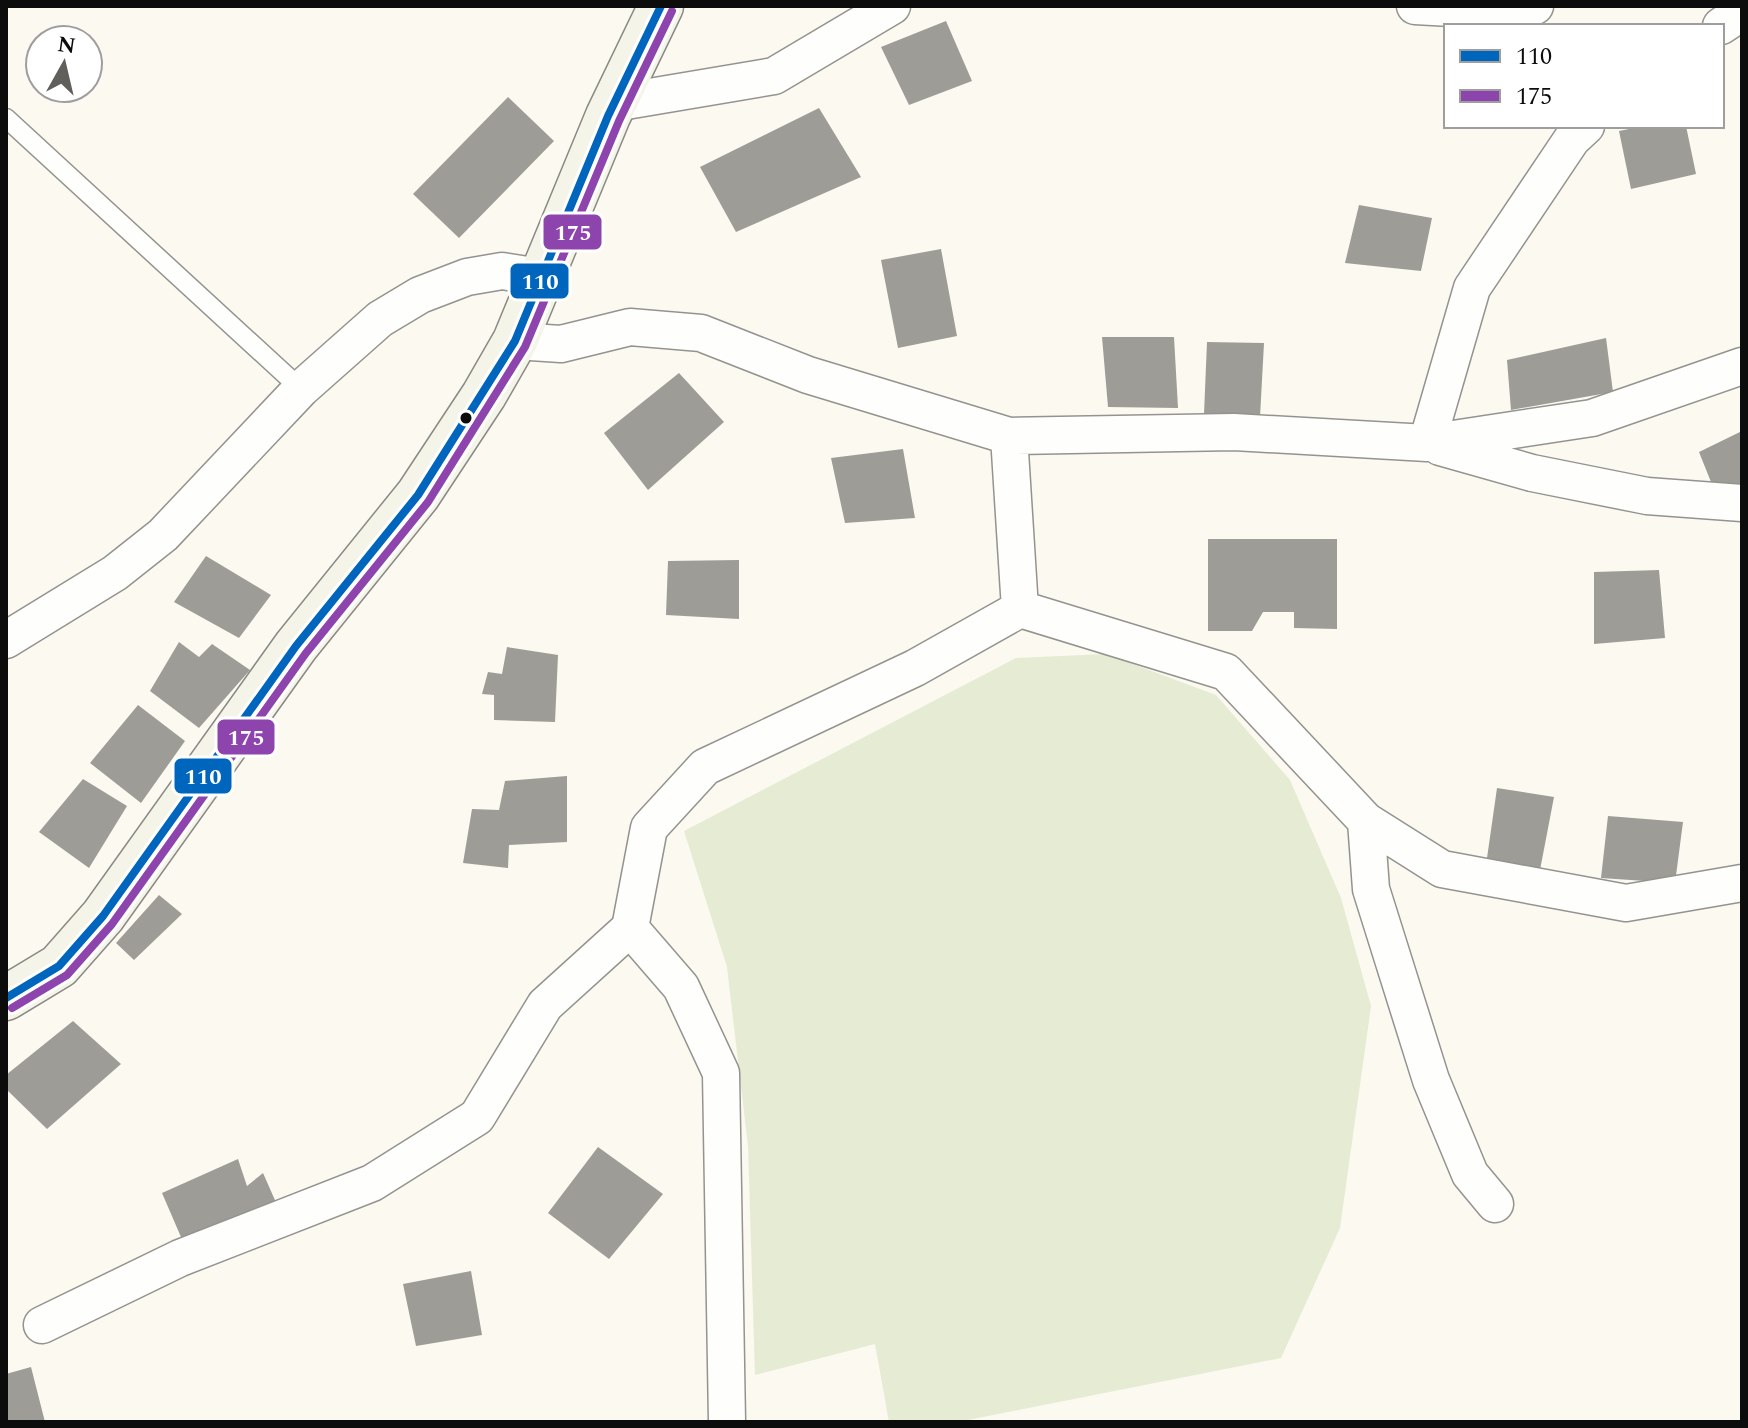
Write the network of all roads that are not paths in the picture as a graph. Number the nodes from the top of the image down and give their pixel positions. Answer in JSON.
{"nodes":[{"id":1,"x":661,"y":6,"type":"edge"},
{"id":2,"x":892,"y":6,"type":"edge"},
{"id":3,"x":1415,"y":6,"type":"edge"},
{"id":4,"x":1535,"y":6,"type":"edge"},
{"id":5,"x":1742,"y":12,"type":"edge"},
{"id":6,"x":1724,"y":24,"type":"edge"},
{"id":7,"x":614,"y":103,"type":"junction"},
{"id":8,"x":6,"y":118,"type":"edge"},
{"id":9,"x":1584,"y":128,"type":"edge"},
{"id":10,"x":540,"y":277,"type":"junction"},
{"id":11,"x":515,"y":341,"type":"junction"},
{"id":12,"x":1742,"y":366,"type":"edge"},
{"id":13,"x":301,"y":389,"type":"junction"},
{"id":14,"x":1009,"y":436,"type":"junction"},
{"id":15,"x":1427,"y":443,"type":"junction"},
{"id":16,"x":1742,"y":503,"type":"edge"},
{"id":17,"x":1020,"y":609,"type":"junction"},
{"id":18,"x":6,"y":640,"type":"edge"},
{"id":19,"x":1366,"y":821,"type":"junction"},
{"id":20,"x":1742,"y":883,"type":"edge"},
{"id":21,"x":630,"y":928,"type":"junction"},
{"id":22,"x":6,"y":998,"type":"edge"},
{"id":23,"x":1495,"y":1204,"type":"dead end"},
{"id":24,"x":42,"y":1325,"type":"dead end"},
{"id":25,"x":727,"y":1422,"type":"edge"}],
"edges":[{"from":1,"to":7,"type":"street"},
{"from":2,"to":7,"type":"street"},
{"from":3,"to":4,"type":"street"},
{"from":5,"to":6,"type":"street"},
{"from":7,"to":10,"type":"street"},
{"from":8,"to":13,"type":"lane"},
{"from":9,"to":15,"type":"street"},
{"from":10,"to":11,"type":"street"},
{"from":10,"to":13,"type":"street"},
{"from":11,"to":14,"type":"street"},
{"from":11,"to":22,"type":"street"},
{"from":12,"to":15,"type":"street"},
{"from":13,"to":18,"type":"street"},
{"from":14,"to":15,"type":"street"},
{"from":14,"to":17,"type":"street"},
{"from":15,"to":16,"type":"street"},
{"from":17,"to":19,"type":"street"},
{"from":17,"to":21,"type":"street"},
{"from":19,"to":20,"type":"street"},
{"from":19,"to":23,"type":"street"},
{"from":21,"to":24,"type":"street"},
{"from":21,"to":25,"type":"street"}]}
